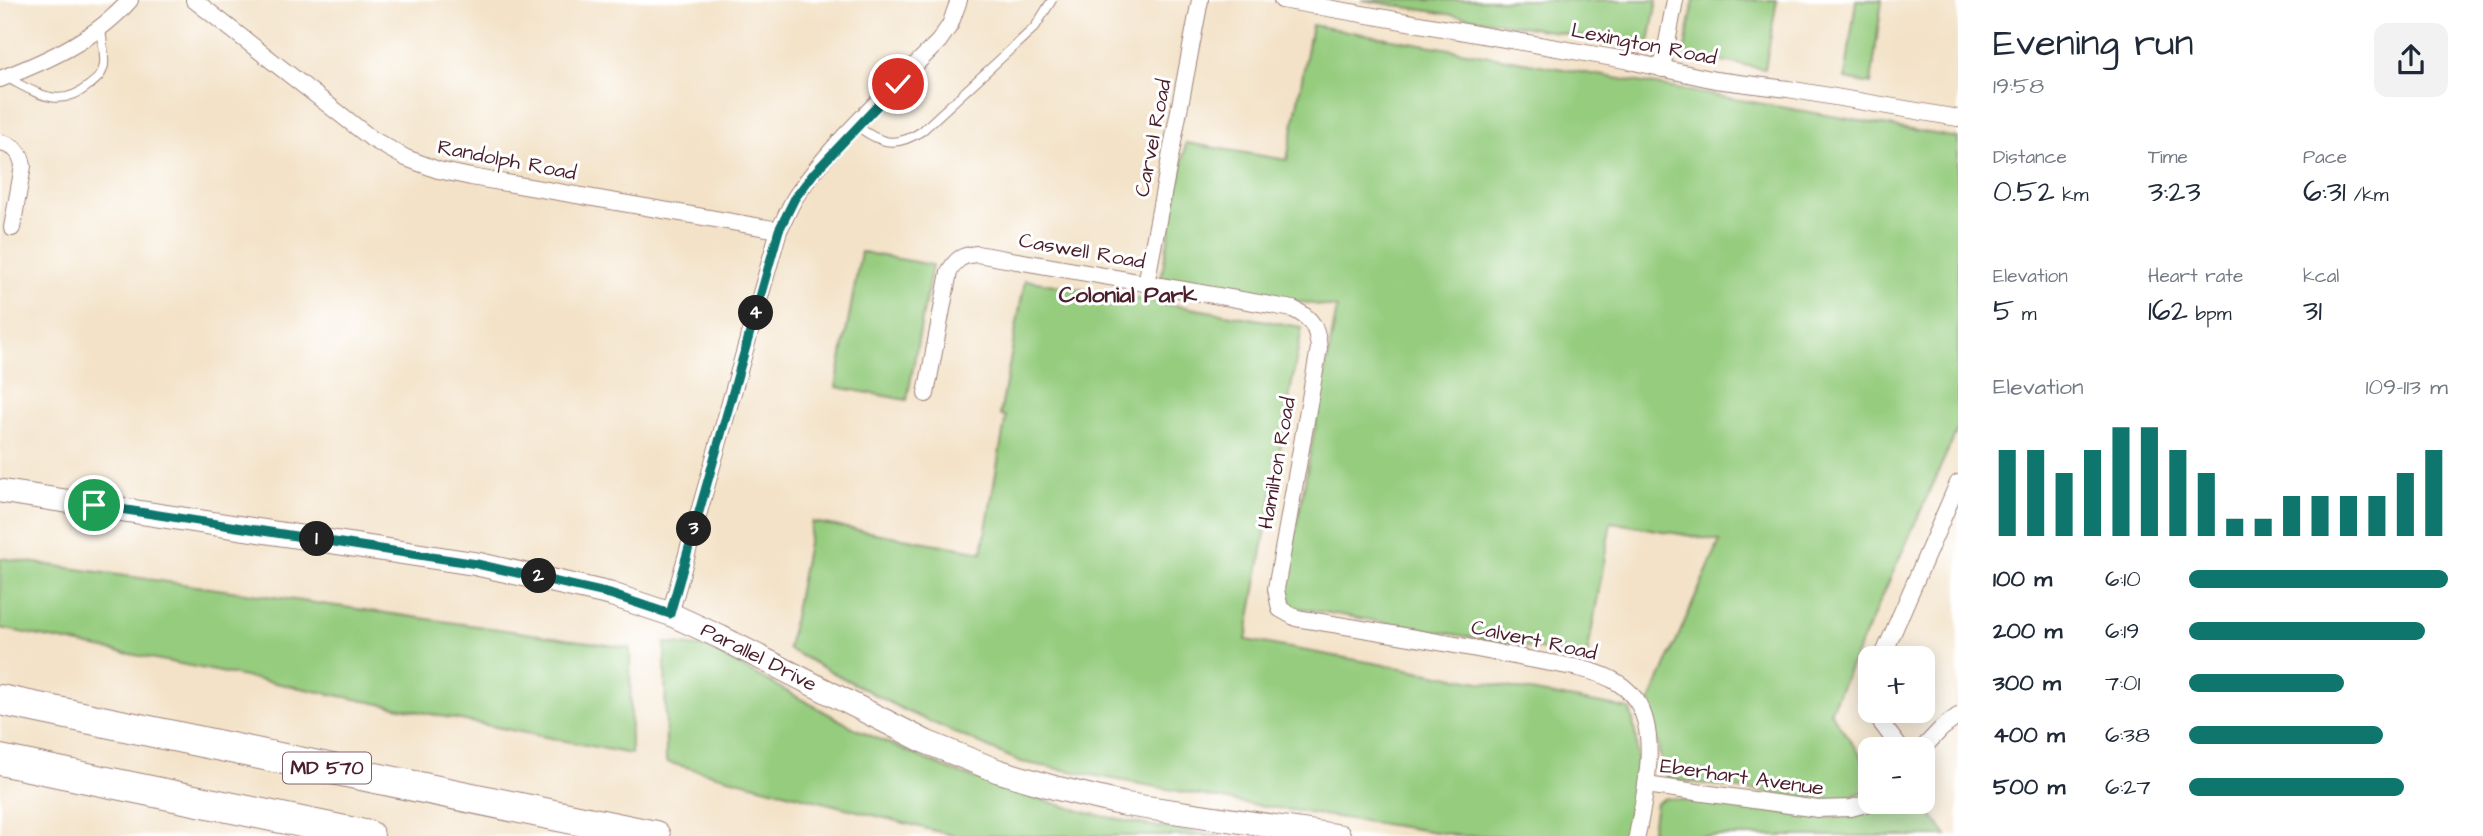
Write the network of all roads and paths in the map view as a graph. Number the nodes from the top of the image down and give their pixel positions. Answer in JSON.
{"nodes":[{"id":1,"x":131,"y":0,"type":"edge"},
{"id":2,"x":194,"y":0,"type":"edge"},
{"id":3,"x":950,"y":0,"type":"edge"},
{"id":4,"x":959,"y":0,"type":"edge"},
{"id":5,"x":1052,"y":0,"type":"edge"},
{"id":6,"x":1200,"y":0,"type":"edge"},
{"id":7,"x":1282,"y":0,"type":"edge"},
{"id":8,"x":1675,"y":0,"type":"edge"},
{"id":9,"x":950,"y":25,"type":"junction"},
{"id":10,"x":100,"y":27,"type":"junction"},
{"id":11,"x":1662,"y":69,"type":"junction"},
{"id":12,"x":2,"y":78,"type":"edge"},
{"id":13,"x":1958,"y":118,"type":"edge"},
{"id":14,"x":857,"y":126,"type":"junction"},
{"id":15,"x":0,"y":143,"type":"edge"},
{"id":16,"x":12,"y":228,"type":"dead end"},
{"id":17,"x":779,"y":230,"type":"junction"},
{"id":18,"x":1146,"y":284,"type":"junction"},
{"id":19,"x":1315,"y":325,"type":"joint"},
{"id":20,"x":926,"y":394,"type":"dead end"},
{"id":21,"x":1958,"y":483,"type":"edge"},
{"id":22,"x":0,"y":491,"type":"edge"},
{"id":23,"x":1280,"y":608,"type":"joint"},
{"id":24,"x":670,"y":614,"type":"junction"},
{"id":25,"x":1887,"y":646,"type":"edge"},
{"id":26,"x":0,"y":700,"type":"edge"},
{"id":27,"x":1958,"y":716,"type":"edge"},
{"id":28,"x":1881,"y":723,"type":"edge"},
{"id":29,"x":1892,"y":737,"type":"edge"},
{"id":30,"x":1933,"y":737,"type":"edge"},
{"id":31,"x":0,"y":760,"type":"edge"},
{"id":32,"x":1646,"y":785,"type":"junction"},
{"id":33,"x":1858,"y":806,"type":"edge"},
{"id":34,"x":369,"y":836,"type":"edge"},
{"id":35,"x":655,"y":836,"type":"edge"},
{"id":36,"x":1339,"y":836,"type":"edge"},
{"id":37,"x":1637,"y":836,"type":"edge"}],
"edges":[{"from":1,"to":10,"type":"street"},
{"from":2,"to":17,"type":"street","name":"Randolph Road"},
{"from":3,"to":9,"type":"lane"},
{"from":4,"to":9,"type":"street"},
{"from":5,"to":14,"type":"lane"},
{"from":6,"to":18,"type":"street","name":"Carvel Road"},
{"from":7,"to":11,"type":"street","name":"Lexington Road"},
{"from":8,"to":11,"type":"street"},
{"from":9,"to":14,"type":"street"},
{"from":10,"to":12,"type":"street"},
{"from":10,"to":12,"type":"lane"},
{"from":11,"to":13,"type":"street","name":"Lexington Road"},
{"from":14,"to":17,"type":"street"},
{"from":15,"to":16,"type":"street"},
{"from":17,"to":24,"type":"street"},
{"from":18,"to":19,"type":"street","name":"Caswell Road"},
{"from":18,"to":20,"type":"street","name":"Caswell Road"},
{"from":19,"to":23,"type":"street","name":"Hamilton Road"},
{"from":21,"to":25,"type":"street"},
{"from":22,"to":24,"type":"street","name":"Parallel Drive"},
{"from":23,"to":32,"type":"street","name":"Calvert Road"},
{"from":24,"to":36,"type":"street","name":"Parallel Drive"},
{"from":26,"to":35,"type":"highway","number":"MD 570"},
{"from":27,"to":30,"type":"street"},
{"from":28,"to":29,"type":"street"},
{"from":31,"to":34,"type":"highway"},
{"from":32,"to":33,"type":"street","name":"Eberhart Avenue"},
{"from":32,"to":37,"type":"street","name":"Calvert Road"}]}
